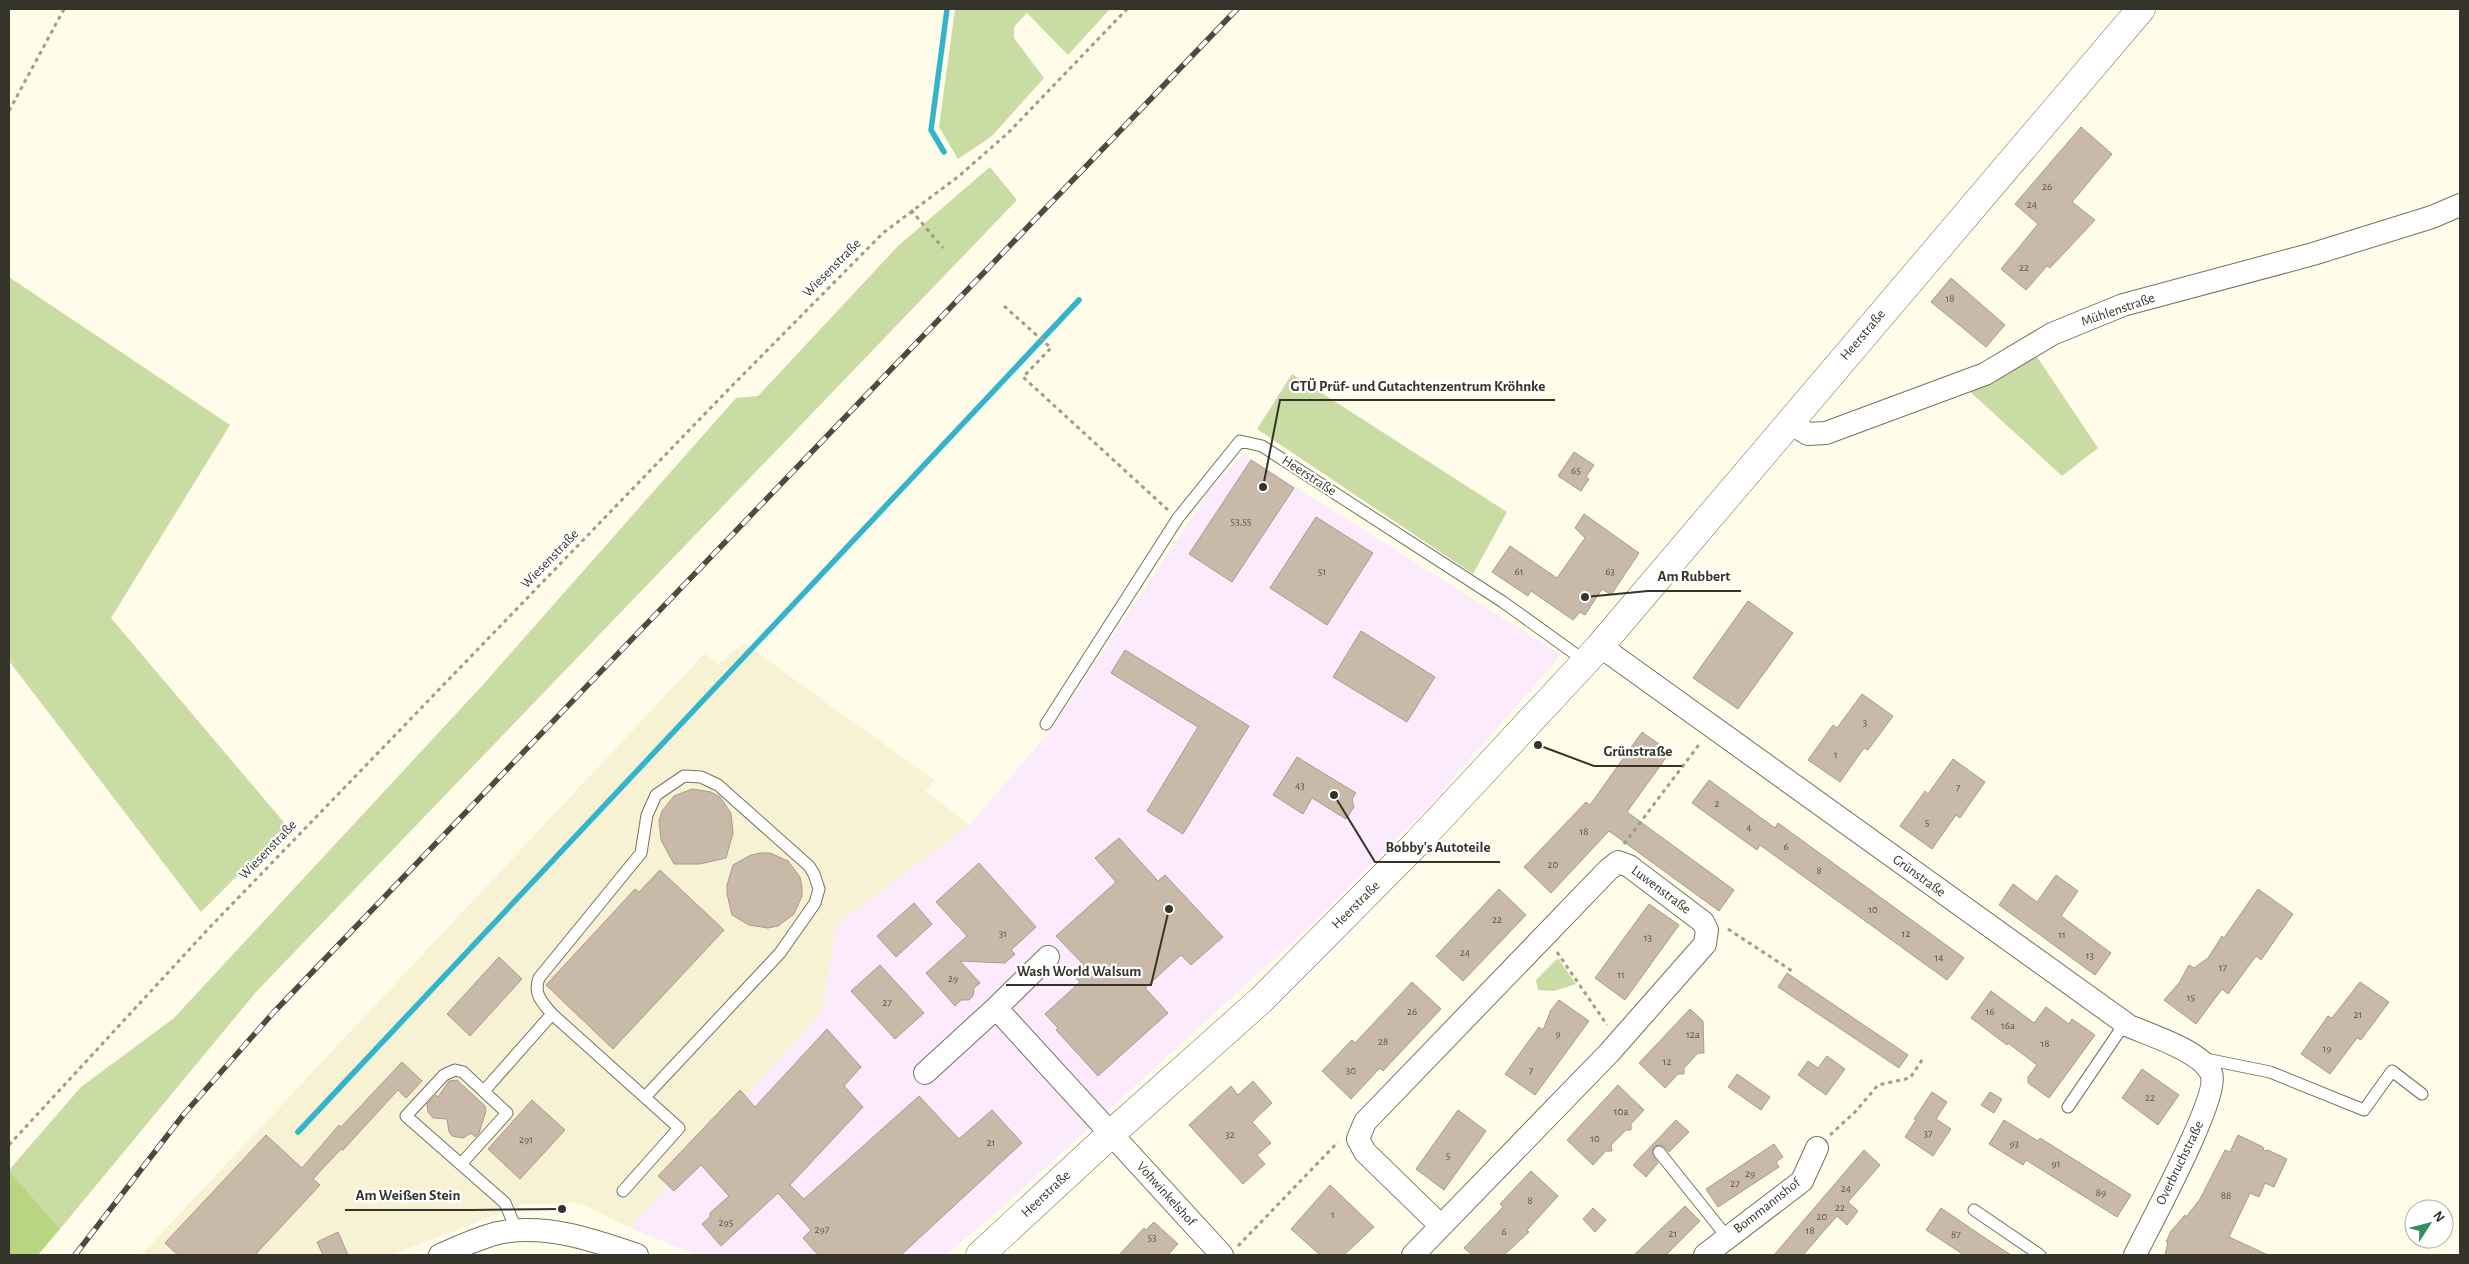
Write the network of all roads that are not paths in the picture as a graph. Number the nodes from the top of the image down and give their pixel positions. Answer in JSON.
{"nodes":[{"id":1,"x":2141,"y":9,"type":"edge"},
{"id":2,"x":2460,"y":205,"type":"edge"},
{"id":3,"x":1788,"y":422,"type":"junction"},
{"id":4,"x":1593,"y":654,"type":"junction"},
{"id":5,"x":1046,"y":724,"type":"dead end"},
{"id":6,"x":1048,"y":957,"type":"dead end"},
{"id":7,"x":996,"y":1008,"type":"junction"},
{"id":8,"x":552,"y":1014,"type":"junction"},
{"id":9,"x":2125,"y":1023,"type":"junction"},
{"id":10,"x":2202,"y":1062,"type":"junction"},
{"id":11,"x":925,"y":1072,"type":"dead end"},
{"id":12,"x":484,"y":1091,"type":"junction"},
{"id":13,"x":2422,"y":1094,"type":"dead end"},
{"id":14,"x":645,"y":1097,"type":"junction"},
{"id":15,"x":2068,"y":1107,"type":"dead end"},
{"id":16,"x":1112,"y":1133,"type":"junction"},
{"id":17,"x":1817,"y":1148,"type":"road end"},
{"id":18,"x":1659,"y":1152,"type":"dead end"},
{"id":19,"x":461,"y":1164,"type":"junction"},
{"id":20,"x":623,"y":1191,"type":"dead end"},
{"id":21,"x":1974,"y":1210,"type":"dead end"},
{"id":22,"x":1441,"y":1226,"type":"junction"},
{"id":23,"x":517,"y":1231,"type":"junction"},
{"id":24,"x":1727,"y":1237,"type":"junction"},
{"id":25,"x":1220,"y":1252,"type":"edge"},
{"id":26,"x":440,"y":1255,"type":"edge"},
{"id":27,"x":637,"y":1255,"type":"edge"},
{"id":28,"x":980,"y":1255,"type":"edge"},
{"id":29,"x":1413,"y":1255,"type":"edge"},
{"id":30,"x":1705,"y":1255,"type":"edge"},
{"id":31,"x":2040,"y":1255,"type":"edge"},
{"id":32,"x":2135,"y":1255,"type":"edge"}],
"edges":[{"from":1,"to":3,"type":"main road","name":"Heerstraße"},
{"from":2,"to":3,"type":"street","name":"Mühlenstraße"},
{"from":3,"to":4,"type":"main road","name":"Heerstraße"},
{"from":4,"to":5,"type":"lane","name":"Heerstraße"},
{"from":4,"to":9,"type":"street","name":"Grünstraße"},
{"from":4,"to":16,"type":"main road","name":"Heerstraße"},
{"from":6,"to":7,"type":"street"},
{"from":7,"to":11,"type":"street"},
{"from":7,"to":16,"type":"street"},
{"from":8,"to":12,"type":"lane"},
{"from":8,"to":14,"type":"lane"},
{"from":8,"to":14,"type":"lane"},
{"from":9,"to":10,"type":"street","name":"Grünstraße"},
{"from":9,"to":15,"type":"lane"},
{"from":10,"to":13,"type":"lane"},
{"from":10,"to":32,"type":"street","name":"Overbruchstraße"},
{"from":12,"to":19,"type":"lane"},
{"from":12,"to":19,"type":"lane"},
{"from":14,"to":20,"type":"lane"},
{"from":16,"to":25,"type":"street","name":"Vohwinkelshof"},
{"from":16,"to":28,"type":"main road","name":"Heerstraße"},
{"from":17,"to":24,"type":"street","name":"Bommannshof"},
{"from":18,"to":24,"type":"lane"},
{"from":19,"to":23,"type":"lane"},
{"from":21,"to":31,"type":"lane"},
{"from":22,"to":22,"type":"street","name":"Luwenstraße"},
{"from":22,"to":29,"type":"street","name":"Luwenstraße"},
{"from":23,"to":26,"type":"street"},
{"from":23,"to":27,"type":"street"},
{"from":24,"to":30,"type":"street","name":"Bommannshof"}]}
